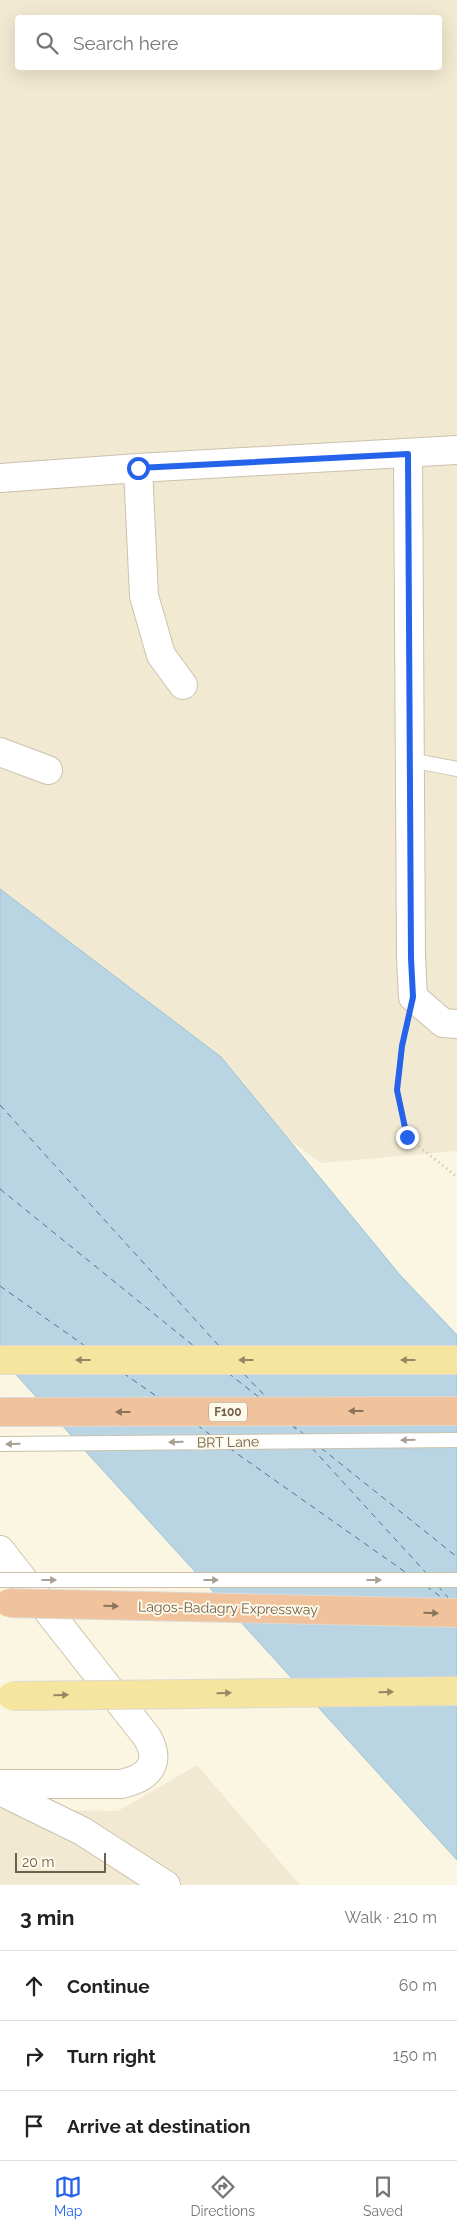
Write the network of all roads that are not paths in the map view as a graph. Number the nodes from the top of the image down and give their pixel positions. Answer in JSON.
{"nodes":[{"id":1,"x":457,"y":450,"type":"edge"},
{"id":2,"x":408,"y":454,"type":"junction"},
{"id":3,"x":138,"y":468,"type":"junction"},
{"id":4,"x":0,"y":478,"type":"edge"},
{"id":5,"x":183,"y":685,"type":"dead end"},
{"id":6,"x":0,"y":752,"type":"edge"},
{"id":7,"x":410,"y":760,"type":"junction"},
{"id":8,"x":457,"y":769,"type":"edge"},
{"id":9,"x":48,"y":770,"type":"dead end"},
{"id":10,"x":457,"y":1024,"type":"edge"},
{"id":11,"x":0,"y":1360,"type":"edge"},
{"id":12,"x":457,"y":1360,"type":"edge"},
{"id":13,"x":457,"y":1411,"type":"edge"},
{"id":14,"x":0,"y":1412,"type":"edge"},
{"id":15,"x":457,"y":1440,"type":"edge"},
{"id":16,"x":0,"y":1444,"type":"edge"},
{"id":17,"x":0,"y":1550,"type":"edge"},
{"id":18,"x":457,"y":1580,"type":"edge"},
{"id":19,"x":3,"y":1596,"type":"edge"},
{"id":20,"x":457,"y":1613,"type":"edge"},
{"id":21,"x":457,"y":1691,"type":"edge"},
{"id":22,"x":6,"y":1696,"type":"edge"},
{"id":23,"x":0,"y":1784,"type":"edge"},
{"id":24,"x":0,"y":1791,"type":"edge"},
{"id":25,"x":166,"y":1885,"type":"edge"}],
"edges":[{"from":1,"to":2,"type":"street"},
{"from":2,"to":3,"type":"street"},
{"from":2,"to":7,"type":"street"},
{"from":3,"to":4,"type":"street"},
{"from":3,"to":5,"type":"street"},
{"from":6,"to":9,"type":"street"},
{"from":7,"to":8,"type":"lane"},
{"from":7,"to":10,"type":"street"},
{"from":12,"to":11,"type":"main road","one_way":true},
{"from":13,"to":14,"type":"highway","number":"F100","one_way":true},
{"from":15,"to":16,"type":"lane","name":"BRT Lane","one_way":true},
{"from":17,"to":23,"type":"street"},
{"from":19,"to":18,"type":"lane","one_way":true,"bridge":true},
{"from":19,"to":20,"type":"highway","name":"Lagos-Badagry Expressway","one_way":true,"bridge":true},
{"from":22,"to":21,"type":"main road","one_way":true,"bridge":true},
{"from":24,"to":25,"type":"street"}]}
